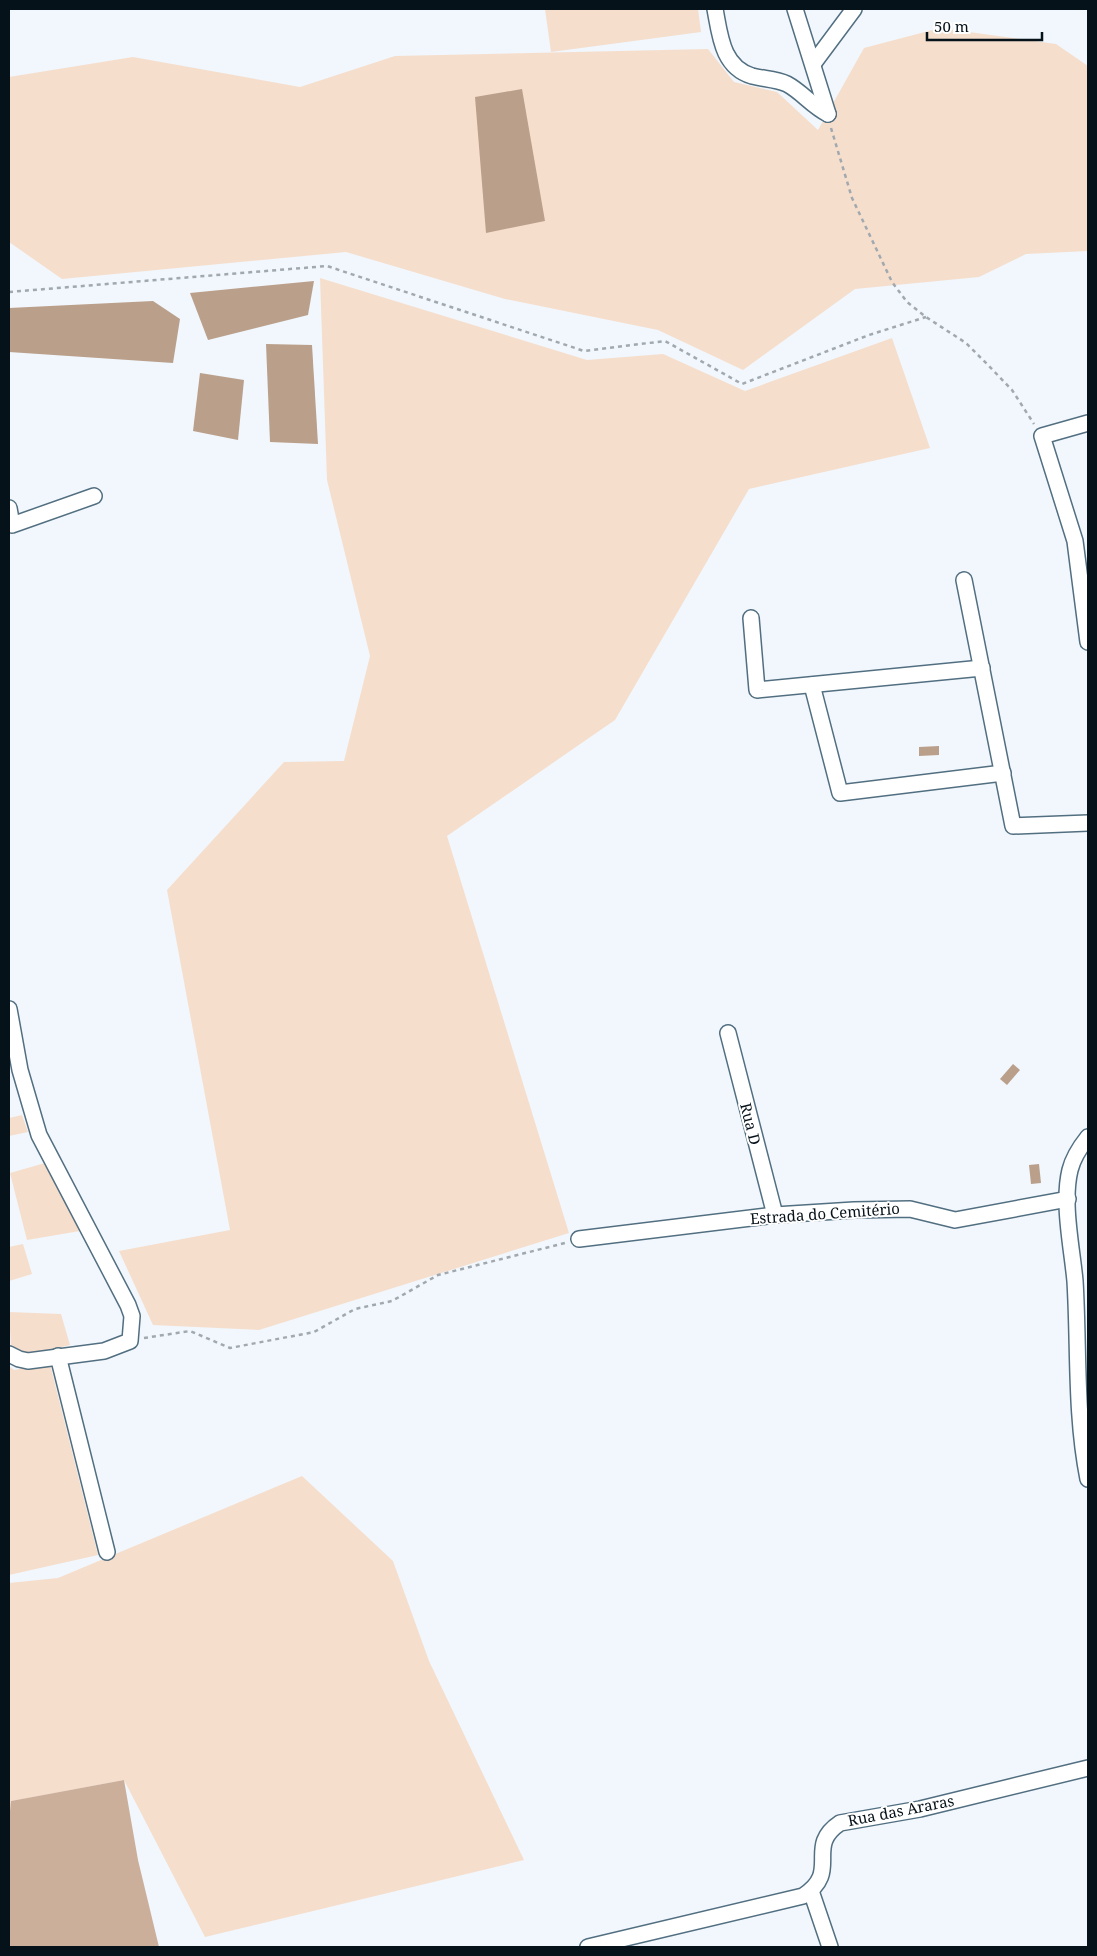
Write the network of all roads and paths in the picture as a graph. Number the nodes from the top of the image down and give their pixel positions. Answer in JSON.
{"nodes":[{"id":1,"x":715,"y":9,"type":"edge"},
{"id":2,"x":795,"y":9,"type":"edge"},
{"id":3,"x":854,"y":9,"type":"edge"},
{"id":4,"x":813,"y":64,"type":"junction"},
{"id":5,"x":828,"y":114,"type":"junction"},
{"id":6,"x":9,"y":292,"type":"edge"},
{"id":7,"x":926,"y":318,"type":"junction"},
{"id":8,"x":1088,"y":422,"type":"edge"},
{"id":9,"x":1042,"y":436,"type":"junction"},
{"id":10,"x":94,"y":496,"type":"dead end"},
{"id":11,"x":9,"y":508,"type":"edge"},
{"id":12,"x":10,"y":526,"type":"edge"},
{"id":13,"x":964,"y":580,"type":"dead end"},
{"id":14,"x":751,"y":618,"type":"dead end"},
{"id":15,"x":1088,"y":642,"type":"edge"},
{"id":16,"x":982,"y":668,"type":"junction"},
{"id":17,"x":812,"y":685,"type":"junction"},
{"id":18,"x":1003,"y":773,"type":"junction"},
{"id":19,"x":1088,"y":823,"type":"edge"},
{"id":20,"x":9,"y":1009,"type":"edge"},
{"id":21,"x":728,"y":1033,"type":"dead end"},
{"id":22,"x":1088,"y":1137,"type":"edge"},
{"id":23,"x":1068,"y":1199,"type":"junction"},
{"id":24,"x":775,"y":1215,"type":"junction"},
{"id":25,"x":579,"y":1239,"type":"joint"},
{"id":26,"x":130,"y":1341,"type":"junction"},
{"id":27,"x":9,"y":1354,"type":"edge"},
{"id":28,"x":58,"y":1356,"type":"junction"},
{"id":29,"x":1088,"y":1479,"type":"edge"},
{"id":30,"x":107,"y":1552,"type":"dead end"},
{"id":31,"x":1088,"y":1768,"type":"edge"},
{"id":32,"x":811,"y":1891,"type":"junction"},
{"id":33,"x":588,"y":1947,"type":"edge"},
{"id":34,"x":830,"y":1947,"type":"edge"}],
"edges":[{"from":1,"to":5,"type":"street"},
{"from":2,"to":4,"type":"street"},
{"from":3,"to":4,"type":"street"},
{"from":4,"to":5,"type":"street"},
{"from":5,"to":7,"type":"path"},
{"from":6,"to":7,"type":"path"},
{"from":7,"to":9,"type":"path"},
{"from":8,"to":9,"type":"street"},
{"from":9,"to":15,"type":"street"},
{"from":10,"to":12,"type":"street"},
{"from":11,"to":12,"type":"street"},
{"from":13,"to":16,"type":"street"},
{"from":14,"to":17,"type":"street"},
{"from":16,"to":17,"type":"street"},
{"from":16,"to":18,"type":"street"},
{"from":17,"to":18,"type":"street"},
{"from":18,"to":19,"type":"street"},
{"from":20,"to":26,"type":"street"},
{"from":21,"to":24,"type":"street","name":"Rua D"},
{"from":22,"to":23,"type":"street"},
{"from":23,"to":24,"type":"street","name":"Estrada do Cemitério"},
{"from":23,"to":29,"type":"street"},
{"from":24,"to":25,"type":"street","name":"Estrada do Cemitério"},
{"from":25,"to":26,"type":"path"},
{"from":26,"to":28,"type":"street"},
{"from":27,"to":28,"type":"street"},
{"from":28,"to":30,"type":"street"},
{"from":31,"to":32,"type":"street","name":"Rua das Araras"},
{"from":32,"to":33,"type":"street"},
{"from":32,"to":34,"type":"street"}]}
